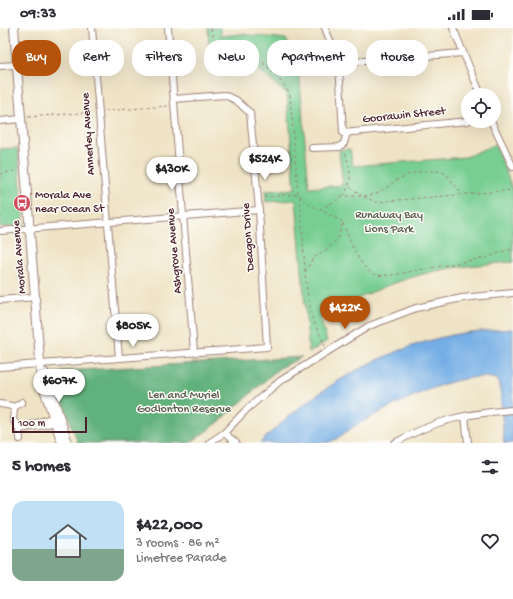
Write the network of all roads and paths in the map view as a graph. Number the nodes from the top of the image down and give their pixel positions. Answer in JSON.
{"nodes":[{"id":1,"x":14,"y":28,"type":"edge"},
{"id":2,"x":92,"y":28,"type":"edge"},
{"id":3,"x":168,"y":28,"type":"edge"},
{"id":4,"x":212,"y":28,"type":"edge"},
{"id":5,"x":325,"y":28,"type":"edge"},
{"id":6,"x":452,"y":28,"type":"edge"},
{"id":7,"x":15,"y":40,"type":"edge"},
{"id":8,"x":330,"y":40,"type":"edge"},
{"id":9,"x":463,"y":53,"type":"junction"},
{"id":10,"x":358,"y":61,"type":"edge"},
{"id":11,"x":12,"y":65,"type":"edge"},
{"id":12,"x":0,"y":66,"type":"edge"},
{"id":13,"x":17,"y":76,"type":"edge"},
{"id":14,"x":340,"y":76,"type":"edge"},
{"id":15,"x":478,"y":88,"type":"edge"},
{"id":16,"x":174,"y":99,"type":"junction"},
{"id":17,"x":21,"y":119,"type":"junction"},
{"id":18,"x":0,"y":121,"type":"edge"},
{"id":19,"x":461,"y":122,"type":"edge"},
{"id":20,"x":495,"y":128,"type":"edge"},
{"id":21,"x":345,"y":133,"type":"junction"},
{"id":22,"x":343,"y":144,"type":"junction"},
{"id":23,"x":312,"y":148,"type":"dead end"},
{"id":24,"x":513,"y":167,"type":"edge"},
{"id":25,"x":19,"y":170,"type":"dead end"},
{"id":26,"x":0,"y":174,"type":"edge"},
{"id":27,"x":350,"y":187,"type":"junction"},
{"id":28,"x":513,"y":190,"type":"edge"},
{"id":29,"x":298,"y":194,"type":"junction"},
{"id":30,"x":462,"y":194,"type":"junction"},
{"id":31,"x":300,"y":196,"type":"junction"},
{"id":32,"x":343,"y":196,"type":"junction"},
{"id":33,"x":362,"y":196,"type":"junction"},
{"id":34,"x":258,"y":198,"type":"junction"},
{"id":35,"x":259,"y":210,"type":"junction"},
{"id":36,"x":319,"y":210,"type":"junction"},
{"id":37,"x":183,"y":217,"type":"junction"},
{"id":38,"x":343,"y":222,"type":"junction"},
{"id":39,"x":108,"y":224,"type":"junction"},
{"id":40,"x":30,"y":229,"type":"junction"},
{"id":41,"x":0,"y":232,"type":"edge"},
{"id":42,"x":513,"y":250,"type":"edge"},
{"id":43,"x":305,"y":272,"type":"junction"},
{"id":44,"x":513,"y":293,"type":"edge"},
{"id":45,"x":36,"y":297,"type":"junction"},
{"id":46,"x":0,"y":300,"type":"edge"},
{"id":47,"x":325,"y":346,"type":"dead end"},
{"id":48,"x":194,"y":352,"type":"junction"},
{"id":49,"x":119,"y":358,"type":"junction"},
{"id":50,"x":41,"y":364,"type":"junction"},
{"id":51,"x":0,"y":367,"type":"edge"},
{"id":52,"x":22,"y":402,"type":"dead end"},
{"id":53,"x":0,"y":404,"type":"edge"},
{"id":54,"x":13,"y":408,"type":"junction"},
{"id":55,"x":513,"y":410,"type":"edge"},
{"id":56,"x":465,"y":416,"type":"junction"},
{"id":57,"x":57,"y":419,"type":"junction"},
{"id":58,"x":19,"y":430,"type":"junction"},
{"id":59,"x":224,"y":433,"type":"junction"},
{"id":60,"x":20,"y":439,"type":"dead end"},
{"id":61,"x":62,"y":443,"type":"edge"},
{"id":62,"x":68,"y":443,"type":"edge"},
{"id":63,"x":209,"y":443,"type":"edge"},
{"id":64,"x":236,"y":443,"type":"edge"},
{"id":65,"x":395,"y":443,"type":"edge"},
{"id":66,"x":468,"y":443,"type":"edge"}],
"edges":[{"from":1,"to":7,"type":"main road","name":"Morala Avenue"},
{"from":2,"to":39,"type":"street","name":"Annerley Avenue"},
{"from":3,"to":16,"type":"street","name":"Ashgrove Avenue"},
{"from":4,"to":29,"type":"path"},
{"from":5,"to":8,"type":"street"},
{"from":6,"to":9,"type":"street"},
{"from":9,"to":10,"type":"street"},
{"from":9,"to":15,"type":"street"},
{"from":11,"to":12,"type":"street"},
{"from":13,"to":17,"type":"main road","name":"Morala Avenue"},
{"from":14,"to":21,"type":"street"},
{"from":16,"to":34,"type":"street","name":"Deagon Drive"},
{"from":16,"to":37,"type":"street","name":"Ashgrove Avenue"},
{"from":17,"to":18,"type":"street"},
{"from":17,"to":40,"type":"main road","name":"Morala Avenue"},
{"from":19,"to":21,"type":"street","name":"Goorawin Street"},
{"from":20,"to":24,"type":"street"},
{"from":21,"to":22,"type":"street"},
{"from":22,"to":23,"type":"street"},
{"from":22,"to":27,"type":"path"},
{"from":25,"to":26,"type":"path"},
{"from":27,"to":32,"type":"path"},
{"from":27,"to":33,"type":"path"},
{"from":28,"to":30,"type":"path"},
{"from":29,"to":31,"type":"path"},
{"from":29,"to":34,"type":"path"},
{"from":30,"to":33,"type":"path"},
{"from":30,"to":33,"type":"path"},
{"from":31,"to":36,"type":"path"},
{"from":31,"to":43,"type":"path"},
{"from":32,"to":33,"type":"path"},
{"from":32,"to":36,"type":"path"},
{"from":34,"to":35,"type":"street","name":"Deagon Drive"},
{"from":35,"to":37,"type":"street"},
{"from":35,"to":48,"type":"street","name":"Deagon Drive"},
{"from":36,"to":38,"type":"path"},
{"from":37,"to":39,"type":"street"},
{"from":37,"to":48,"type":"street","name":"Ashgrove Avenue"},
{"from":38,"to":42,"type":"path"},
{"from":38,"to":43,"type":"path"},
{"from":39,"to":40,"type":"street"},
{"from":39,"to":49,"type":"street","name":"Annerley Avenue"},
{"from":40,"to":41,"type":"street"},
{"from":40,"to":45,"type":"main road","name":"Morala Avenue"},
{"from":43,"to":47,"type":"path"},
{"from":44,"to":59,"type":"street"},
{"from":45,"to":46,"type":"street"},
{"from":45,"to":50,"type":"main road","name":"Morala Avenue"},
{"from":48,"to":49,"type":"street"},
{"from":49,"to":50,"type":"street"},
{"from":50,"to":51,"type":"street"},
{"from":50,"to":57,"type":"main road","name":"Morala Avenue"},
{"from":52,"to":54,"type":"street"},
{"from":53,"to":54,"type":"street"},
{"from":54,"to":58,"type":"street"},
{"from":55,"to":56,"type":"street"},
{"from":56,"to":65,"type":"street"},
{"from":56,"to":66,"type":"street"},
{"from":57,"to":58,"type":"street"},
{"from":57,"to":61,"type":"main road","name":"Morala Avenue"},
{"from":57,"to":62,"type":"main road","name":"Morala Avenue"},
{"from":58,"to":60,"type":"street"},
{"from":59,"to":63,"type":"street"},
{"from":59,"to":64,"type":"street"}]}
